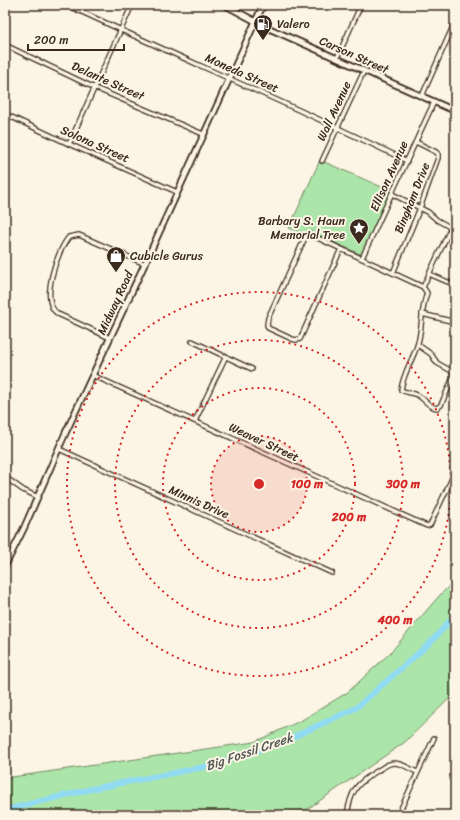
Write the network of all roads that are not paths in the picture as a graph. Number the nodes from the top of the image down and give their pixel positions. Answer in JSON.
{"nodes":[{"id":1,"x":67,"y":5,"type":"edge"},
{"id":2,"x":132,"y":5,"type":"edge"},
{"id":3,"x":225,"y":5,"type":"edge"},
{"id":4,"x":262,"y":5,"type":"edge"},
{"id":5,"x":362,"y":5,"type":"edge"},
{"id":6,"x":255,"y":21,"type":"junction"},
{"id":7,"x":455,"y":22,"type":"edge"},
{"id":8,"x":121,"y":31,"type":"junction"},
{"id":9,"x":5,"y":45,"type":"edge"},
{"id":10,"x":337,"y":58,"type":"junction"},
{"id":11,"x":364,"y":70,"type":"junction"},
{"id":12,"x":229,"y":78,"type":"junction"},
{"id":13,"x":95,"y":88,"type":"junction"},
{"id":14,"x":422,"y":96,"type":"junction"},
{"id":15,"x":434,"y":102,"type":"junction"},
{"id":16,"x":455,"y":111,"type":"edge"},
{"id":17,"x":5,"y":114,"type":"edge"},
{"id":18,"x":338,"y":127,"type":"junction"},
{"id":19,"x":203,"y":134,"type":"junction"},
{"id":20,"x":416,"y":142,"type":"junction"},
{"id":21,"x":69,"y":144,"type":"junction"},
{"id":22,"x":322,"y":161,"type":"dead end"},
{"id":23,"x":407,"y":162,"type":"junction"},
{"id":24,"x":177,"y":192,"type":"junction"},
{"id":25,"x":392,"y":194,"type":"junction"},
{"id":26,"x":420,"y":208,"type":"junction"},
{"id":27,"x":455,"y":219,"type":"edge"},
{"id":28,"x":453,"y":229,"type":"edge"},
{"id":29,"x":341,"y":249,"type":"junction"},
{"id":30,"x":362,"y":258,"type":"junction"},
{"id":31,"x":145,"y":264,"type":"junction"},
{"id":32,"x":392,"y":273,"type":"junction"},
{"id":33,"x":429,"y":274,"type":"junction"},
{"id":34,"x":455,"y":285,"type":"edge"},
{"id":35,"x":423,"y":286,"type":"junction"},
{"id":36,"x":422,"y":314,"type":"junction"},
{"id":37,"x":455,"y":322,"type":"edge"},
{"id":38,"x":110,"y":338,"type":"junction"},
{"id":39,"x":192,"y":341,"type":"dead end"},
{"id":40,"x":418,"y":345,"type":"junction"},
{"id":41,"x":226,"y":356,"type":"junction"},
{"id":42,"x":252,"y":369,"type":"dead end"},
{"id":43,"x":455,"y":373,"type":"edge"},
{"id":44,"x":92,"y":375,"type":"junction"},
{"id":45,"x":195,"y":421,"type":"junction"},
{"id":46,"x":59,"y":449,"type":"junction"},
{"id":47,"x":455,"y":472,"type":"edge"},
{"id":48,"x":5,"y":477,"type":"edge"},
{"id":49,"x":38,"y":497,"type":"junction"},
{"id":50,"x":5,"y":566,"type":"edge"},
{"id":51,"x":332,"y":572,"type":"dead end"},
{"id":52,"x":434,"y":738,"type":"dead end"},
{"id":53,"x":417,"y":772,"type":"junction"},
{"id":54,"x":347,"y":815,"type":"edge"},
{"id":55,"x":398,"y":815,"type":"edge"}],
"edges":[{"from":1,"to":8,"type":"street","name":"Moneda Street"},
{"from":2,"to":8,"type":"street"},
{"from":3,"to":6,"type":"main road","name":"Carson Street"},
{"from":4,"to":6,"type":"main road","name":"Midway Road"},
{"from":5,"to":10,"type":"street"},
{"from":6,"to":10,"type":"main road","name":"Carson Street"},
{"from":6,"to":12,"type":"main road","name":"Midway Road"},
{"from":7,"to":14,"type":"street"},
{"from":8,"to":12,"type":"street","name":"Moneda Street"},
{"from":8,"to":13,"type":"street"},
{"from":9,"to":13,"type":"street","name":"Delante Street"},
{"from":10,"to":11,"type":"main road","name":"Carson Street"},
{"from":11,"to":14,"type":"main road","name":"Carson Street"},
{"from":11,"to":18,"type":"street","name":"Wall Avenue"},
{"from":12,"to":18,"type":"street","name":"Moneda Street"},
{"from":12,"to":19,"type":"main road","name":"Midway Road"},
{"from":13,"to":19,"type":"street","name":"Delante Street"},
{"from":13,"to":21,"type":"street"},
{"from":14,"to":15,"type":"main road","name":"Carson Street"},
{"from":15,"to":16,"type":"main road","name":"Carson Street"},
{"from":15,"to":20,"type":"street","name":"Ellison Avenue"},
{"from":17,"to":21,"type":"street","name":"Solona Street"},
{"from":18,"to":22,"type":"street","name":"Wall Avenue"},
{"from":18,"to":23,"type":"street","name":"Moneda Street"},
{"from":19,"to":24,"type":"main road","name":"Midway Road"},
{"from":20,"to":23,"type":"street","name":"Ellison Avenue"},
{"from":20,"to":26,"type":"street","name":"Bingham Drive"},
{"from":21,"to":24,"type":"street","name":"Solona Street"},
{"from":23,"to":25,"type":"street","name":"Ellison Avenue"},
{"from":24,"to":31,"type":"main road","name":"Midway Road"},
{"from":25,"to":26,"type":"street"},
{"from":25,"to":30,"type":"street","name":"Ellison Avenue"},
{"from":26,"to":28,"type":"street"},
{"from":26,"to":32,"type":"street","name":"Bingham Drive"},
{"from":27,"to":28,"type":"street"},
{"from":28,"to":33,"type":"street"},
{"from":29,"to":29,"type":"street"},
{"from":29,"to":30,"type":"street"},
{"from":30,"to":32,"type":"street"},
{"from":31,"to":38,"type":"main road","name":"Midway Road"},
{"from":31,"to":38,"type":"street"},
{"from":32,"to":35,"type":"street"},
{"from":33,"to":34,"type":"street"},
{"from":33,"to":35,"type":"street"},
{"from":35,"to":36,"type":"street"},
{"from":36,"to":37,"type":"street"},
{"from":36,"to":40,"type":"street"},
{"from":38,"to":44,"type":"main road","name":"Midway Road"},
{"from":39,"to":41,"type":"street"},
{"from":40,"to":43,"type":"street"},
{"from":40,"to":43,"type":"street"},
{"from":41,"to":42,"type":"street"},
{"from":41,"to":45,"type":"street"},
{"from":44,"to":45,"type":"street","name":"Weaver Street"},
{"from":44,"to":46,"type":"main road","name":"Midway Road"},
{"from":45,"to":47,"type":"street","name":"Weaver Street"},
{"from":46,"to":49,"type":"main road","name":"Midway Road"},
{"from":46,"to":51,"type":"street","name":"Minnis Drive"},
{"from":48,"to":49,"type":"street"},
{"from":49,"to":50,"type":"main road","name":"Midway Road"},
{"from":52,"to":53,"type":"street"},
{"from":53,"to":54,"type":"street"},
{"from":53,"to":55,"type":"street"}]}
